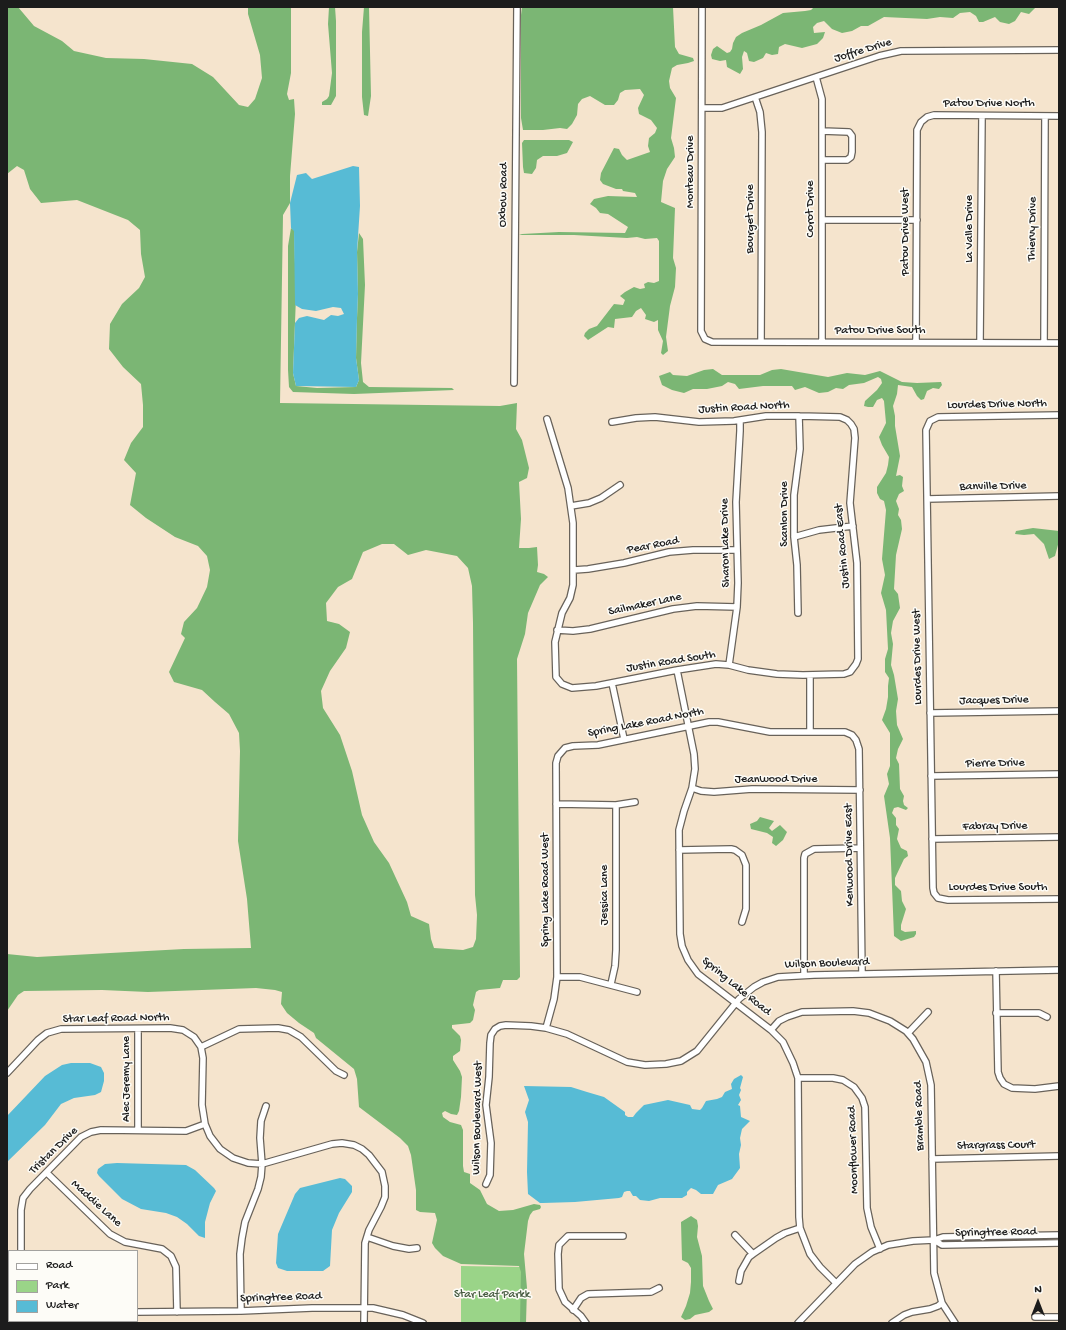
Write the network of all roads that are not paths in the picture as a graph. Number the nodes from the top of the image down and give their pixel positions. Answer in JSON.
{"nodes":[{"id":1,"x":517,"y":7,"type":"edge"},
{"id":2,"x":702,"y":7,"type":"edge"},
{"id":3,"x":1059,"y":50,"type":"edge"},
{"id":4,"x":816,"y":77,"type":"junction"},
{"id":5,"x":755,"y":97,"type":"junction"},
{"id":6,"x":702,"y":108,"type":"junction"},
{"id":7,"x":982,"y":116,"type":"junction"},
{"id":8,"x":1045,"y":116,"type":"junction"},
{"id":9,"x":1059,"y":116,"type":"edge"},
{"id":10,"x":921,"y":122,"type":"joint"},
{"id":11,"x":822,"y":131,"type":"junction"},
{"id":12,"x":822,"y":160,"type":"junction"},
{"id":13,"x":823,"y":220,"type":"junction"},
{"id":14,"x":916,"y":220,"type":"junction"},
{"id":15,"x":703,"y":337,"type":"joint"},
{"id":16,"x":761,"y":342,"type":"junction"},
{"id":17,"x":822,"y":342,"type":"junction"},
{"id":18,"x":916,"y":342,"type":"junction"},
{"id":19,"x":980,"y":342,"type":"junction"},
{"id":20,"x":1044,"y":343,"type":"junction"},
{"id":21,"x":1059,"y":343,"type":"edge"},
{"id":22,"x":514,"y":383,"type":"dead end"},
{"id":23,"x":1059,"y":415,"type":"edge"},
{"id":24,"x":799,"y":416,"type":"junction"},
{"id":25,"x":935,"y":418,"type":"joint"},
{"id":26,"x":547,"y":419,"type":"dead end"},
{"id":27,"x":740,"y":420,"type":"junction"},
{"id":28,"x":612,"y":422,"type":"dead end"},
{"id":29,"x":851,"y":424,"type":"joint"},
{"id":30,"x":620,"y":485,"type":"dead end"},
{"id":31,"x":1059,"y":496,"type":"edge"},
{"id":32,"x":927,"y":499,"type":"junction"},
{"id":33,"x":571,"y":506,"type":"junction"},
{"id":34,"x":853,"y":526,"type":"junction"},
{"id":35,"x":794,"y":537,"type":"junction"},
{"id":36,"x":737,"y":550,"type":"junction"},
{"id":37,"x":574,"y":570,"type":"junction"},
{"id":38,"x":737,"y":607,"type":"junction"},
{"id":39,"x":798,"y":613,"type":"dead end"},
{"id":40,"x":557,"y":630,"type":"junction"},
{"id":41,"x":729,"y":665,"type":"junction"},
{"id":42,"x":854,"y":667,"type":"joint"},
{"id":43,"x":677,"y":670,"type":"junction"},
{"id":44,"x":810,"y":675,"type":"junction"},
{"id":45,"x":612,"y":683,"type":"junction"},
{"id":46,"x":1059,"y":711,"type":"edge"},
{"id":47,"x":930,"y":713,"type":"junction"},
{"id":48,"x":688,"y":726,"type":"junction"},
{"id":49,"x":810,"y":732,"type":"junction"},
{"id":50,"x":854,"y":737,"type":"joint"},
{"id":51,"x":624,"y":739,"type":"junction"},
{"id":52,"x":561,"y":751,"type":"joint"},
{"id":53,"x":1059,"y":774,"type":"edge"},
{"id":54,"x":931,"y":776,"type":"junction"},
{"id":55,"x":692,"y":788,"type":"junction"},
{"id":56,"x":860,"y":790,"type":"junction"},
{"id":57,"x":635,"y":802,"type":"dead end"},
{"id":58,"x":556,"y":804,"type":"junction"},
{"id":59,"x":616,"y":805,"type":"junction"},
{"id":60,"x":1059,"y":837,"type":"edge"},
{"id":61,"x":932,"y":839,"type":"junction"},
{"id":62,"x":860,"y":848,"type":"junction"},
{"id":63,"x":679,"y":850,"type":"junction"},
{"id":64,"x":938,"y":898,"type":"joint"},
{"id":65,"x":1059,"y":899,"type":"edge"},
{"id":66,"x":742,"y":922,"type":"dead end"},
{"id":67,"x":1059,"y":970,"type":"edge"},
{"id":68,"x":996,"y":971,"type":"junction"},
{"id":69,"x":862,"y":974,"type":"junction"},
{"id":70,"x":804,"y":975,"type":"junction"},
{"id":71,"x":557,"y":977,"type":"junction"},
{"id":72,"x":611,"y":984,"type":"junction"},
{"id":73,"x":638,"y":992,"type":"dead end"},
{"id":74,"x":735,"y":1003,"type":"junction"},
{"id":75,"x":928,"y":1012,"type":"dead end"},
{"id":76,"x":996,"y":1013,"type":"junction"},
{"id":77,"x":1047,"y":1017,"type":"dead end"},
{"id":78,"x":546,"y":1028,"type":"junction"},
{"id":79,"x":138,"y":1029,"type":"junction"},
{"id":80,"x":495,"y":1029,"type":"joint"},
{"id":81,"x":771,"y":1030,"type":"junction"},
{"id":82,"x":908,"y":1033,"type":"junction"},
{"id":83,"x":201,"y":1047,"type":"junction"},
{"id":84,"x":7,"y":1073,"type":"edge"},
{"id":85,"x":344,"y":1075,"type":"dead end"},
{"id":86,"x":798,"y":1078,"type":"junction"},
{"id":87,"x":1059,"y":1086,"type":"edge"},
{"id":88,"x":266,"y":1106,"type":"dead end"},
{"id":89,"x":204,"y":1124,"type":"junction"},
{"id":90,"x":138,"y":1130,"type":"junction"},
{"id":91,"x":1059,"y":1156,"type":"edge"},
{"id":92,"x":932,"y":1158,"type":"junction"},
{"id":93,"x":262,"y":1164,"type":"junction"},
{"id":94,"x":47,"y":1173,"type":"junction"},
{"id":95,"x":486,"y":1184,"type":"dead end"},
{"id":96,"x":800,"y":1228,"type":"junction"},
{"id":97,"x":735,"y":1235,"type":"dead end"},
{"id":98,"x":1059,"y":1235,"type":"edge"},
{"id":99,"x":623,"y":1236,"type":"dead end"},
{"id":100,"x":367,"y":1237,"type":"junction"},
{"id":101,"x":934,"y":1240,"type":"junction"},
{"id":102,"x":1059,"y":1243,"type":"edge"},
{"id":103,"x":417,"y":1248,"type":"dead end"},
{"id":104,"x":880,"y":1249,"type":"junction"},
{"id":105,"x":21,"y":1250,"type":"edge"},
{"id":106,"x":753,"y":1254,"type":"junction"},
{"id":107,"x":739,"y":1281,"type":"dead end"},
{"id":108,"x":836,"y":1282,"type":"junction"},
{"id":109,"x":659,"y":1288,"type":"dead end"},
{"id":110,"x":942,"y":1303,"type":"junction"},
{"id":111,"x":364,"y":1308,"type":"junction"},
{"id":112,"x":573,"y":1310,"type":"junction"},
{"id":113,"x":241,"y":1311,"type":"junction"},
{"id":114,"x":138,"y":1312,"type":"edge"},
{"id":115,"x":177,"y":1312,"type":"junction"},
{"id":116,"x":1035,"y":1317,"type":"dead end"},
{"id":117,"x":1059,"y":1317,"type":"edge"},
{"id":118,"x":364,"y":1323,"type":"edge"},
{"id":119,"x":423,"y":1323,"type":"edge"},
{"id":120,"x":586,"y":1323,"type":"edge"},
{"id":121,"x":798,"y":1323,"type":"edge"},
{"id":122,"x":892,"y":1323,"type":"edge"},
{"id":123,"x":955,"y":1323,"type":"edge"}],
"edges":[{"from":1,"to":22,"type":"street","name":"Oxbow Road"},
{"from":2,"to":6,"type":"street","name":"Monteau Drive"},
{"from":3,"to":4,"type":"street","name":"Joffre Drive"},
{"from":4,"to":5,"type":"street","name":"Joffre Drive"},
{"from":4,"to":11,"type":"street","name":"Corot Drive"},
{"from":5,"to":6,"type":"street","name":"Joffre Drive"},
{"from":5,"to":16,"type":"street","name":"Bourget Drive"},
{"from":6,"to":15,"type":"street","name":"Monteau Drive"},
{"from":7,"to":8,"type":"street","name":"Patou Drive North"},
{"from":7,"to":10,"type":"street","name":"Patou Drive North"},
{"from":7,"to":19,"type":"street","name":"La Valle Drive"},
{"from":8,"to":9,"type":"street","name":"Patou Drive North"},
{"from":8,"to":20,"type":"street","name":"Thiervy Drive"},
{"from":10,"to":14,"type":"street","name":"Patou Drive West"},
{"from":11,"to":12,"type":"street","name":"Corot Drive"},
{"from":11,"to":12,"type":"street"},
{"from":12,"to":13,"type":"street","name":"Corot Drive"},
{"from":13,"to":14,"type":"street"},
{"from":13,"to":17,"type":"street","name":"Corot Drive"},
{"from":14,"to":18,"type":"street","name":"Patou Drive West"},
{"from":15,"to":16,"type":"street","name":"Patou Drive South"},
{"from":16,"to":17,"type":"street","name":"Patou Drive South"},
{"from":17,"to":18,"type":"street","name":"Patou Drive South"},
{"from":18,"to":19,"type":"street","name":"Patou Drive South"},
{"from":19,"to":20,"type":"street","name":"Patou Drive South"},
{"from":20,"to":21,"type":"street","name":"Patou Drive South"},
{"from":23,"to":25,"type":"street","name":"Lourdes Drive North"},
{"from":24,"to":27,"type":"street","name":"Justin Road North"},
{"from":24,"to":29,"type":"street","name":"Justin Road North"},
{"from":24,"to":35,"type":"street","name":"Scanlon Drive"},
{"from":25,"to":32,"type":"street","name":"Lourdes Drive West"},
{"from":26,"to":33,"type":"street"},
{"from":27,"to":28,"type":"street","name":"Justin Road North"},
{"from":27,"to":36,"type":"street","name":"Sharon Lake Drive"},
{"from":29,"to":34,"type":"street","name":"Justin Road East"},
{"from":30,"to":33,"type":"street"},
{"from":31,"to":32,"type":"street","name":"Banville Drive"},
{"from":32,"to":47,"type":"street","name":"Lourdes Drive West"},
{"from":33,"to":37,"type":"street"},
{"from":34,"to":35,"type":"street"},
{"from":34,"to":42,"type":"street","name":"Justin Road East"},
{"from":35,"to":39,"type":"street","name":"Scanlon Drive"},
{"from":36,"to":37,"type":"street","name":"Pear Road"},
{"from":36,"to":38,"type":"street","name":"Sharon Lake Drive"},
{"from":37,"to":40,"type":"street"},
{"from":38,"to":40,"type":"street","name":"Sailmaker Lane"},
{"from":38,"to":41,"type":"street","name":"Sharon Lake Drive"},
{"from":40,"to":45,"type":"street","name":"Justin Road South"},
{"from":41,"to":43,"type":"street","name":"Justin Road South"},
{"from":41,"to":44,"type":"street","name":"Justin Road South"},
{"from":42,"to":44,"type":"street","name":"Justin Road South"},
{"from":43,"to":45,"type":"street","name":"Justin Road South"},
{"from":43,"to":48,"type":"street","name":"Spring Lake Road"},
{"from":44,"to":49,"type":"street"},
{"from":45,"to":51,"type":"street"},
{"from":46,"to":47,"type":"street","name":"Jacques Drive"},
{"from":47,"to":54,"type":"street","name":"Lourdes Drive West"},
{"from":48,"to":49,"type":"street","name":"Spring Lake Road North"},
{"from":48,"to":51,"type":"street","name":"Spring Lake Road North"},
{"from":48,"to":55,"type":"street","name":"Spring Lake Road"},
{"from":49,"to":50,"type":"street","name":"Spring Lake Road North"},
{"from":50,"to":56,"type":"street","name":"Kenwood Drive East"},
{"from":51,"to":52,"type":"street","name":"Spring Lake Road North"},
{"from":52,"to":58,"type":"street","name":"Spring Lake Road West"},
{"from":53,"to":54,"type":"street","name":"Pierre Drive"},
{"from":54,"to":61,"type":"street","name":"Lourdes Drive West"},
{"from":55,"to":56,"type":"street","name":"Jeanwood Drive"},
{"from":55,"to":63,"type":"street","name":"Spring Lake Road"},
{"from":56,"to":62,"type":"street","name":"Kenwood Drive East"},
{"from":57,"to":59,"type":"street"},
{"from":58,"to":59,"type":"street"},
{"from":58,"to":71,"type":"street","name":"Spring Lake Road West"},
{"from":59,"to":72,"type":"street","name":"Jessica Lane"},
{"from":60,"to":61,"type":"street","name":"Fabray Drive"},
{"from":61,"to":64,"type":"street","name":"Lourdes Drive West"},
{"from":62,"to":69,"type":"street","name":"Kenwood Drive East"},
{"from":62,"to":70,"type":"street"},
{"from":63,"to":66,"type":"street"},
{"from":63,"to":74,"type":"street","name":"Spring Lake Road"},
{"from":64,"to":65,"type":"street","name":"Lourdes Drive South"},
{"from":67,"to":68,"type":"street","name":"Wilson Boulevard"},
{"from":68,"to":69,"type":"street","name":"Wilson Boulevard"},
{"from":68,"to":76,"type":"street"},
{"from":69,"to":70,"type":"street","name":"Wilson Boulevard"},
{"from":70,"to":74,"type":"street","name":"Wilson Boulevard"},
{"from":71,"to":72,"type":"street"},
{"from":71,"to":78,"type":"street","name":"Spring Lake Road West"},
{"from":72,"to":73,"type":"street"},
{"from":74,"to":78,"type":"street","name":"Wilson Boulevard"},
{"from":74,"to":81,"type":"street","name":"Spring Lake Road"},
{"from":75,"to":82,"type":"street"},
{"from":76,"to":77,"type":"street"},
{"from":76,"to":87,"type":"street"},
{"from":78,"to":80,"type":"street","name":"Wilson Boulevard"},
{"from":79,"to":83,"type":"street","name":"Star Leaf Road North"},
{"from":79,"to":84,"type":"street","name":"Star Leaf Road North"},
{"from":79,"to":90,"type":"street","name":"Alec Jeremy Lane"},
{"from":80,"to":95,"type":"street","name":"Wilson Boulevard West"},
{"from":81,"to":82,"type":"street","name":"Bramble Road"},
{"from":81,"to":86,"type":"street","name":"Spring Lake Road"},
{"from":82,"to":92,"type":"street","name":"Bramble Road"},
{"from":83,"to":85,"type":"street"},
{"from":83,"to":89,"type":"street"},
{"from":86,"to":96,"type":"street","name":"Spring Lake Road"},
{"from":86,"to":104,"type":"street","name":"Moonflower Road"},
{"from":88,"to":93,"type":"street"},
{"from":89,"to":90,"type":"street","name":"Tristan Drive"},
{"from":89,"to":93,"type":"street"},
{"from":90,"to":94,"type":"street","name":"Tristan Drive"},
{"from":91,"to":92,"type":"street","name":"Stargrass Court"},
{"from":92,"to":101,"type":"street","name":"Bramble Road"},
{"from":93,"to":100,"type":"street"},
{"from":93,"to":113,"type":"street"},
{"from":94,"to":105,"type":"street","name":"Tristan Drive"},
{"from":94,"to":115,"type":"street","name":"Maddie Lane"},
{"from":96,"to":106,"type":"street"},
{"from":96,"to":108,"type":"street","name":"Spring Lake Road"},
{"from":97,"to":106,"type":"street"},
{"from":98,"to":101,"type":"street","name":"Springtree Road"},
{"from":99,"to":112,"type":"street"},
{"from":100,"to":103,"type":"street"},
{"from":100,"to":111,"type":"street"},
{"from":101,"to":102,"type":"street","name":"Springtree Road"},
{"from":101,"to":104,"type":"street","name":"Springtree Road"},
{"from":101,"to":110,"type":"street","name":"Bramble Road"},
{"from":104,"to":108,"type":"street","name":"Springtree Road"},
{"from":106,"to":107,"type":"street"},
{"from":108,"to":121,"type":"street","name":"Springtree Road"},
{"from":109,"to":112,"type":"street"},
{"from":110,"to":122,"type":"street"},
{"from":110,"to":123,"type":"street","name":"Bramble Road"},
{"from":111,"to":113,"type":"street","name":"Springtree Road"},
{"from":111,"to":118,"type":"street"},
{"from":111,"to":119,"type":"street","name":"Springtree Road"},
{"from":112,"to":120,"type":"street"},
{"from":113,"to":115,"type":"street","name":"Springtree Road"},
{"from":114,"to":115,"type":"street","name":"Springtree Road"},
{"from":116,"to":117,"type":"street"}]}
